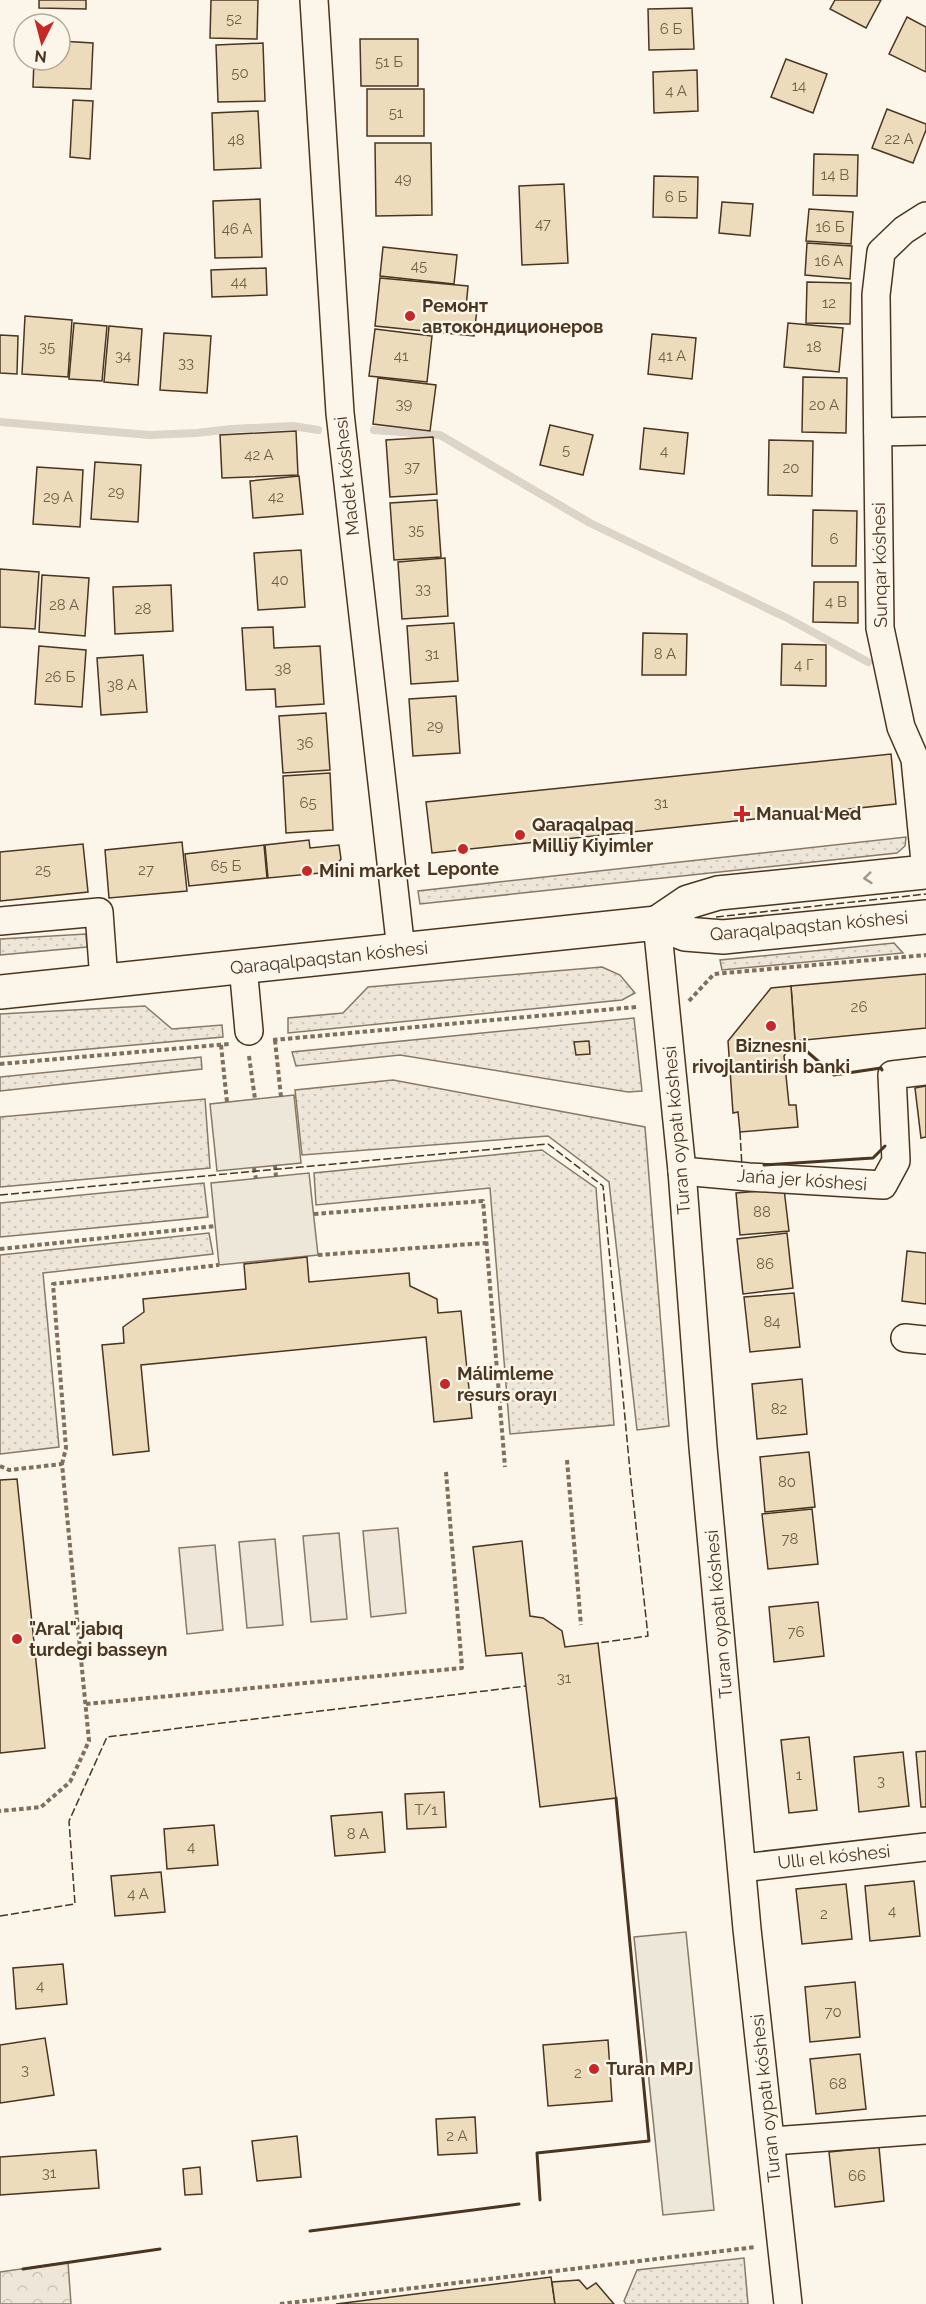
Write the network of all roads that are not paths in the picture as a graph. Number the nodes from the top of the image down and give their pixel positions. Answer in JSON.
{"nodes":[{"id":1,"x":314,"y":0,"type":"edge"},
{"id":2,"x":915,"y":223,"type":"edge"},
{"id":3,"x":926,"y":431,"type":"edge"},
{"id":4,"x":878,"y":432,"type":"junction"},
{"id":5,"x":926,"y":872,"type":"edge"},
{"id":6,"x":926,"y":917,"type":"edge"},
{"id":7,"x":0,"y":921,"type":"edge"},
{"id":8,"x":657,"y":923,"type":"junction"},
{"id":9,"x":401,"y":950,"type":"junction"},
{"id":10,"x":243,"y":966,"type":"junction"},
{"id":11,"x":104,"y":981,"type":"junction"},
{"id":12,"x":0,"y":992,"type":"edge"},
{"id":13,"x":251,"y":1042,"type":"road end"},
{"id":14,"x":926,"y":1071,"type":"edge"},
{"id":15,"x":682,"y":1171,"type":"junction"},
{"id":16,"x":926,"y":1847,"type":"edge"},
{"id":17,"x":742,"y":1868,"type":"junction"},
{"id":18,"x":926,"y":2130,"type":"edge"},
{"id":19,"x":772,"y":2141,"type":"junction"},
{"id":20,"x":788,"y":2304,"type":"edge"}],
"edges":[{"from":1,"to":9,"type":"street","name":"Madet kóshesi"},
{"from":2,"to":4,"type":"street","name":"Sunqar kóshesi"},
{"from":3,"to":4,"type":"street"},
{"from":4,"to":5,"type":"street","name":"Sunqar kóshesi"},
{"from":5,"to":8,"type":"main road","name":"Qaraqalpaqstan kóshesi","one_way":true},
{"from":6,"to":8,"type":"main road","name":"Qaraqalpaqstan kóshesi"},
{"from":7,"to":11,"type":"street"},
{"from":8,"to":9,"type":"main road","name":"Qaraqalpaqstan kóshesi"},
{"from":8,"to":15,"type":"street","name":"Turan oypatı kóshesi"},
{"from":9,"to":10,"type":"main road","name":"Qaraqalpaqstan kóshesi"},
{"from":10,"to":11,"type":"main road","name":"Qaraqalpaqstan kóshesi"},
{"from":10,"to":13,"type":"street"},
{"from":11,"to":12,"type":"main road","name":"Qaraqalpaqstan kóshesi"},
{"from":14,"to":15,"type":"street","name":"Jańa jer kóshesi"},
{"from":15,"to":17,"type":"street","name":"Turan oypatı kóshesi"},
{"from":16,"to":17,"type":"street","name":"Ullı el kóshesi"},
{"from":17,"to":19,"type":"street","name":"Turan oypatı kóshesi"},
{"from":18,"to":19,"type":"street"},
{"from":19,"to":20,"type":"street","name":"Turan oypatı kóshesi"}]}
